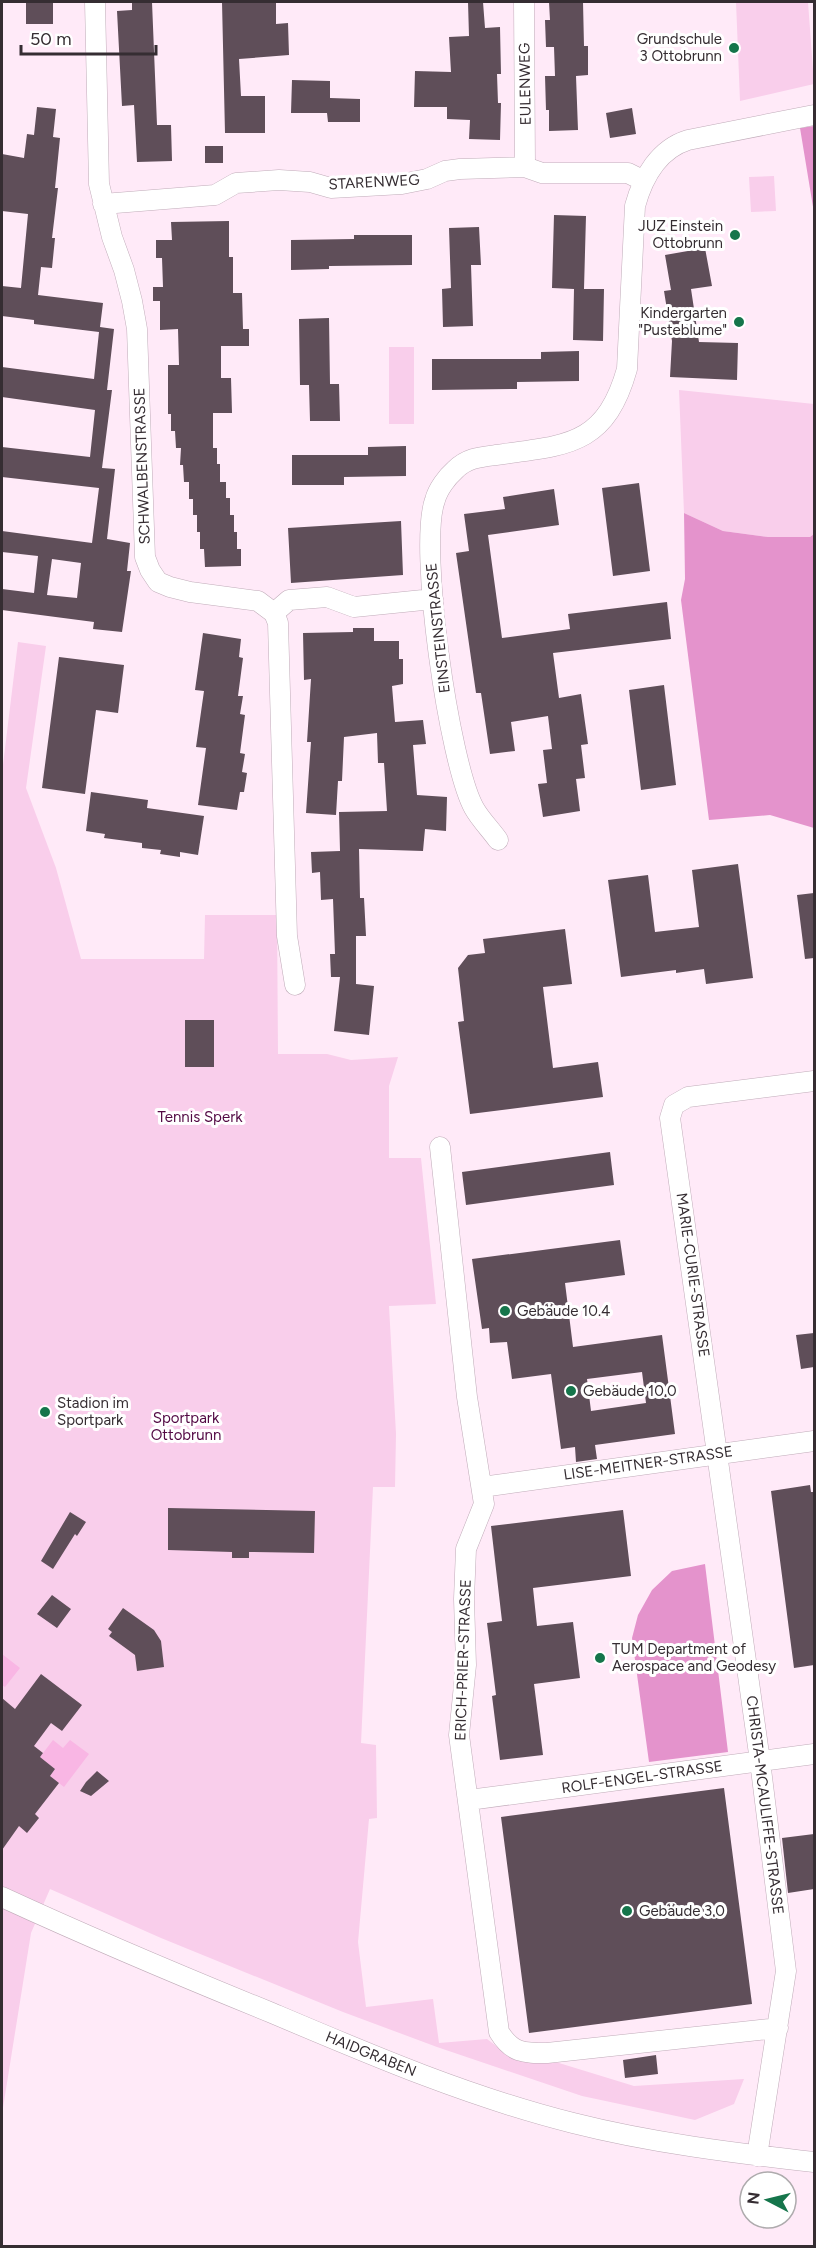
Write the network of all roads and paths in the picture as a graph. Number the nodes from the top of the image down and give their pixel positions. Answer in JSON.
{"nodes":[{"id":1,"x":95,"y":2,"type":"edge"},
{"id":2,"x":524,"y":2,"type":"edge"},
{"id":3,"x":814,"y":115,"type":"edge"},
{"id":4,"x":525,"y":167,"type":"junction"},
{"id":5,"x":644,"y":181,"type":"junction"},
{"id":6,"x":103,"y":204,"type":"junction"},
{"id":7,"x":433,"y":599,"type":"junction"},
{"id":8,"x":274,"y":613,"type":"junction"},
{"id":9,"x":498,"y":840,"type":"dead end"},
{"id":10,"x":296,"y":985,"type":"dead end"},
{"id":11,"x":814,"y":1081,"type":"edge"},
{"id":12,"x":440,"y":1147,"type":"dead end"},
{"id":13,"x":814,"y":1441,"type":"edge"},
{"id":14,"x":719,"y":1454,"type":"junction"},
{"id":15,"x":482,"y":1486,"type":"junction"},
{"id":16,"x":814,"y":1754,"type":"edge"},
{"id":17,"x":760,"y":1761,"type":"junction"},
{"id":18,"x":469,"y":1800,"type":"junction"},
{"id":19,"x":2,"y":1897,"type":"edge"},
{"id":20,"x":778,"y":2028,"type":"junction"},
{"id":21,"x":757,"y":2156,"type":"junction"},
{"id":22,"x":814,"y":2162,"type":"edge"}],
"edges":[{"from":1,"to":6,"type":"street","name":"SCHWALBENSTRASSE"},
{"from":2,"to":4,"type":"street","name":"EULENWEG"},
{"from":3,"to":5,"type":"street","name":"EINSTEINSTRASSE"},
{"from":4,"to":5,"type":"street","name":"STARENWEG"},
{"from":4,"to":6,"type":"street","name":"STARENWEG"},
{"from":5,"to":7,"type":"street","name":"EINSTEINSTRASSE"},
{"from":6,"to":8,"type":"street","name":"SCHWALBENSTRASSE"},
{"from":7,"to":8,"type":"street"},
{"from":7,"to":9,"type":"street","name":"EINSTEINSTRASSE"},
{"from":8,"to":10,"type":"street"},
{"from":11,"to":14,"type":"street","name":"MARIE-CURIE-STRASSE"},
{"from":12,"to":15,"type":"street","name":"ERICH-PRIER-STRASSE"},
{"from":13,"to":14,"type":"street","name":"LISE-MEITNER-STRASSE"},
{"from":14,"to":15,"type":"street","name":"LISE-MEITNER-STRASSE"},
{"from":14,"to":17,"type":"street","name":"CHRISTA-MCAULIFFE-STRASSE"},
{"from":15,"to":18,"type":"street","name":"ERICH-PRIER-STRASSE"},
{"from":16,"to":17,"type":"street","name":"ROLF-ENGEL-STRASSE"},
{"from":17,"to":18,"type":"street","name":"ROLF-ENGEL-STRASSE"},
{"from":17,"to":20,"type":"street","name":"CHRISTA-MCAULIFFE-STRASSE"},
{"from":18,"to":20,"type":"street","name":"ERICH-PRIER-STRASSE"},
{"from":19,"to":21,"type":"street","name":"HAIDGRABEN"},
{"from":20,"to":21,"type":"street","name":"CHRISTA-MCAULIFFE-STRASSE"},
{"from":21,"to":22,"type":"street","name":"HAIDGRABEN"}]}
